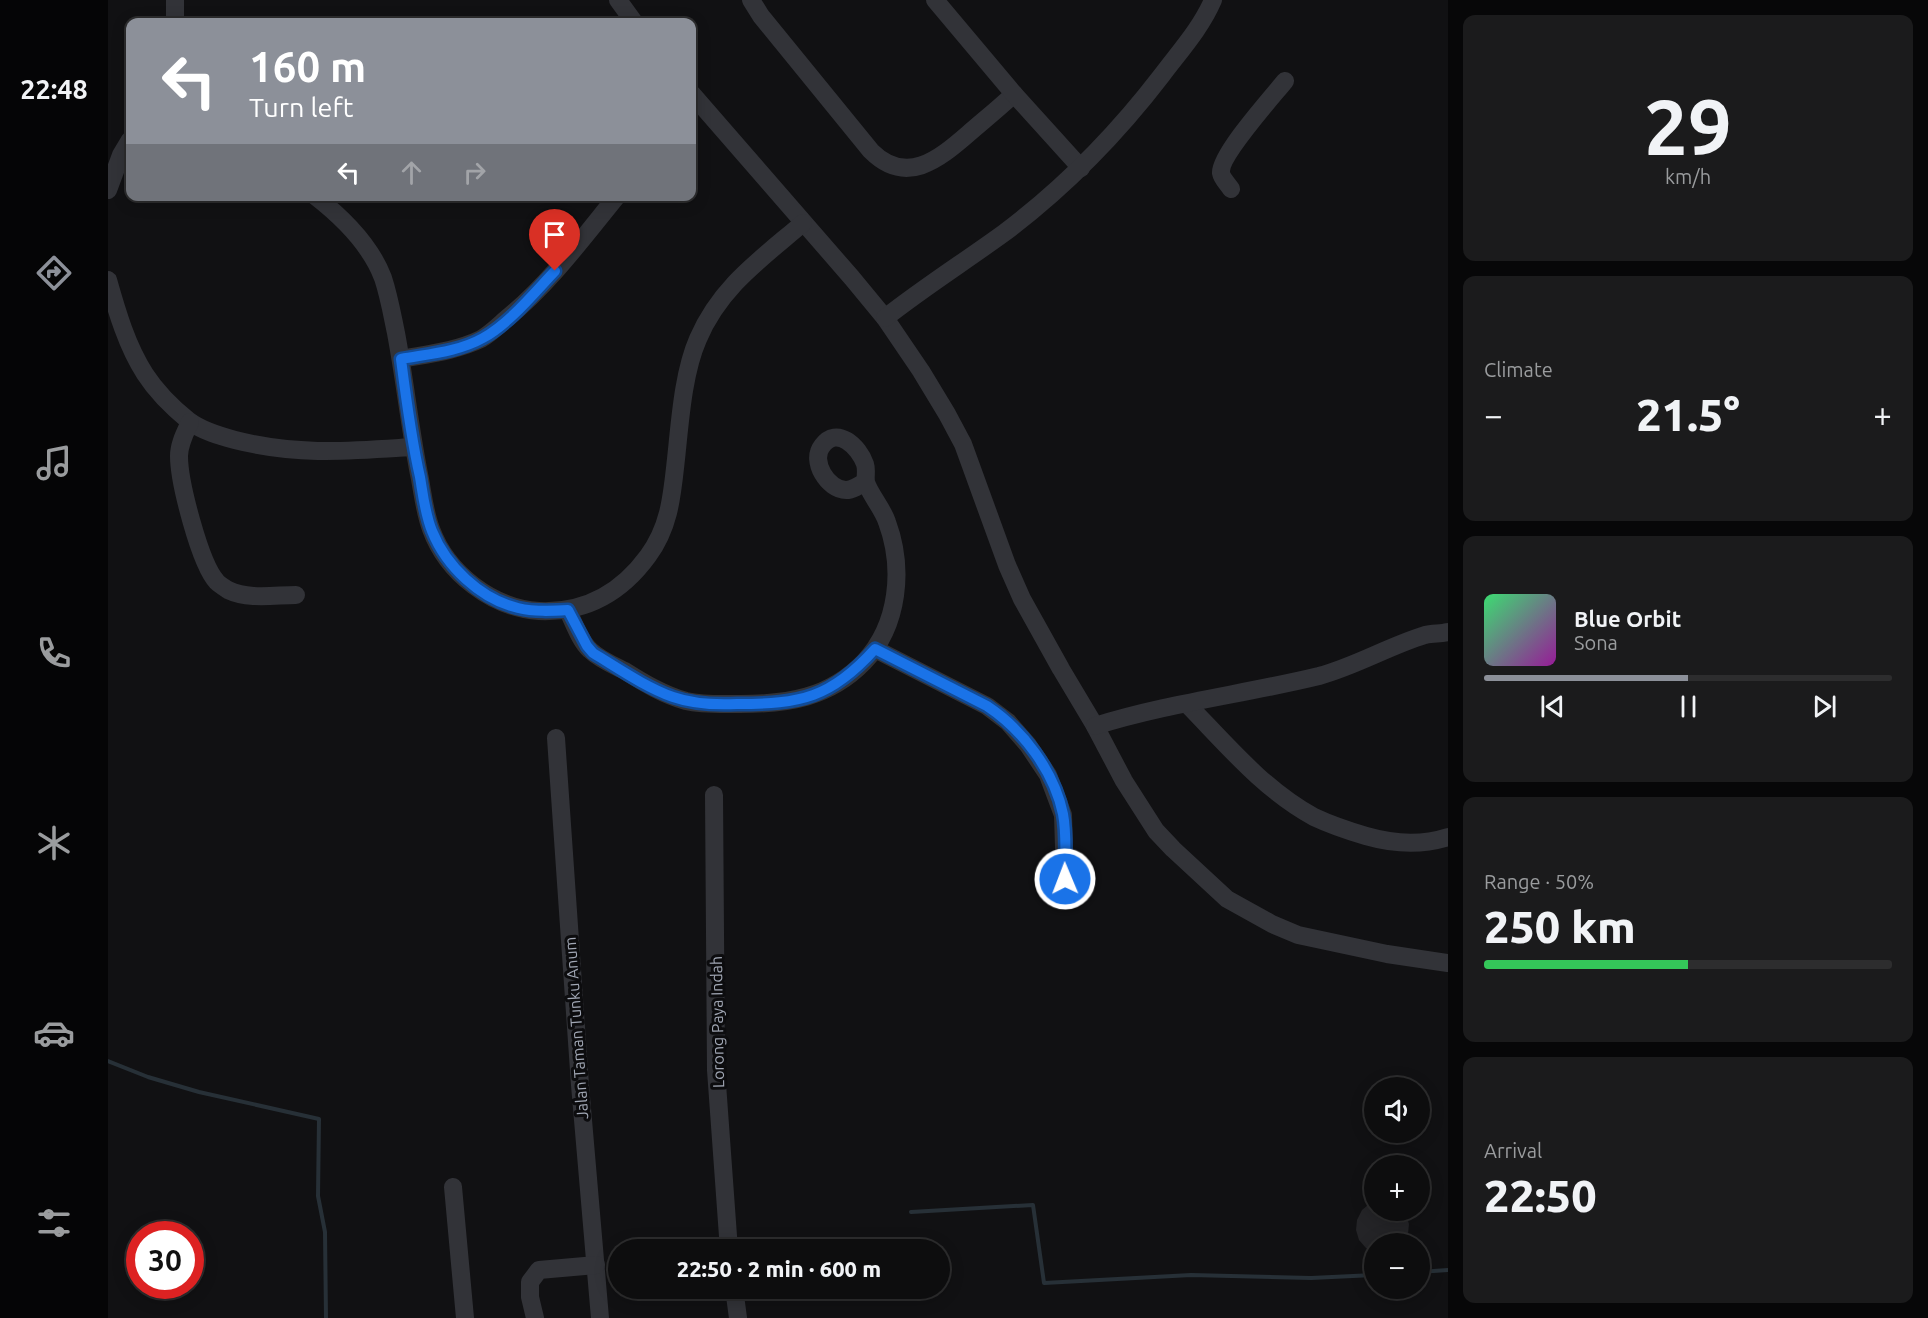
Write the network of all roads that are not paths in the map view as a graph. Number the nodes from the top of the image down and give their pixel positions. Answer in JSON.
{"nodes":[{"id":1,"x":175,"y":0,"type":"edge"},
{"id":2,"x":618,"y":0,"type":"edge"},
{"id":3,"x":751,"y":0,"type":"edge"},
{"id":4,"x":934,"y":0,"type":"edge"},
{"id":5,"x":1214,"y":0,"type":"edge"},
{"id":6,"x":175,"y":18,"type":"edge"},
{"id":7,"x":631,"y":18,"type":"edge"},
{"id":8,"x":1285,"y":81,"type":"dead end"},
{"id":9,"x":1014,"y":94,"type":"junction"},
{"id":10,"x":696,"y":99,"type":"edge"},
{"id":11,"x":126,"y":147,"type":"edge"},
{"id":12,"x":1081,"y":168,"type":"junction"},
{"id":13,"x":1232,"y":189,"type":"dead end"},
{"id":14,"x":108,"y":190,"type":"edge"},
{"id":15,"x":322,"y":201,"type":"edge"},
{"id":16,"x":613,"y":201,"type":"edge"},
{"id":17,"x":803,"y":223,"type":"junction"},
{"id":18,"x":108,"y":280,"type":"edge"},
{"id":19,"x":885,"y":318,"type":"junction"},
{"id":20,"x":401,"y":359,"type":"junction"},
{"id":21,"x":190,"y":422,"type":"junction"},
{"id":22,"x":413,"y":447,"type":"junction"},
{"id":23,"x":866,"y":482,"type":"dead end"},
{"id":24,"x":296,"y":595,"type":"dead end"},
{"id":25,"x":568,"y":610,"type":"junction"},
{"id":26,"x":1448,"y":633,"type":"edge"},
{"id":27,"x":875,"y":649,"type":"junction"},
{"id":28,"x":1187,"y":704,"type":"junction"},
{"id":29,"x":1095,"y":726,"type":"junction"},
{"id":30,"x":556,"y":738,"type":"dead end"},
{"id":31,"x":714,"y":795,"type":"dead end"},
{"id":32,"x":1448,"y":837,"type":"edge"},
{"id":33,"x":1065,"y":879,"type":"dead end"},
{"id":34,"x":1448,"y":963,"type":"edge"},
{"id":35,"x":453,"y":1187,"type":"dead end"},
{"id":36,"x":728,"y":1239,"type":"edge"},
{"id":37,"x":596,"y":1264,"type":"junction"},
{"id":38,"x":735,"y":1299,"type":"edge"},
{"id":39,"x":465,"y":1318,"type":"edge"},
{"id":40,"x":535,"y":1318,"type":"edge"},
{"id":41,"x":600,"y":1318,"type":"edge"},
{"id":42,"x":738,"y":1318,"type":"edge"}],
"edges":[{"from":1,"to":6,"type":"street"},
{"from":2,"to":7,"type":"street"},
{"from":3,"to":9,"type":"street"},
{"from":4,"to":9,"type":"street"},
{"from":5,"to":12,"type":"street"},
{"from":8,"to":13,"type":"street"},
{"from":9,"to":12,"type":"street"},
{"from":10,"to":17,"type":"street"},
{"from":11,"to":14,"type":"street"},
{"from":12,"to":19,"type":"street"},
{"from":15,"to":20,"type":"street"},
{"from":16,"to":20,"type":"street"},
{"from":17,"to":19,"type":"street"},
{"from":17,"to":25,"type":"street"},
{"from":18,"to":21,"type":"street"},
{"from":19,"to":29,"type":"street"},
{"from":20,"to":22,"type":"street"},
{"from":21,"to":22,"type":"street"},
{"from":21,"to":24,"type":"street"},
{"from":22,"to":25,"type":"street"},
{"from":23,"to":27,"type":"street"},
{"from":25,"to":27,"type":"street"},
{"from":26,"to":28,"type":"street"},
{"from":27,"to":33,"type":"street"},
{"from":28,"to":29,"type":"street"},
{"from":28,"to":32,"type":"street"},
{"from":29,"to":34,"type":"street"},
{"from":30,"to":37,"type":"street","name":"Jalan Taman Tunku Anum"},
{"from":31,"to":36,"type":"street","name":"Lorong Paya Indah"},
{"from":35,"to":39,"type":"street"},
{"from":37,"to":40,"type":"street"},
{"from":37,"to":41,"type":"street","name":"Jalan Taman Tunku Anum"},
{"from":38,"to":42,"type":"street"}]}
